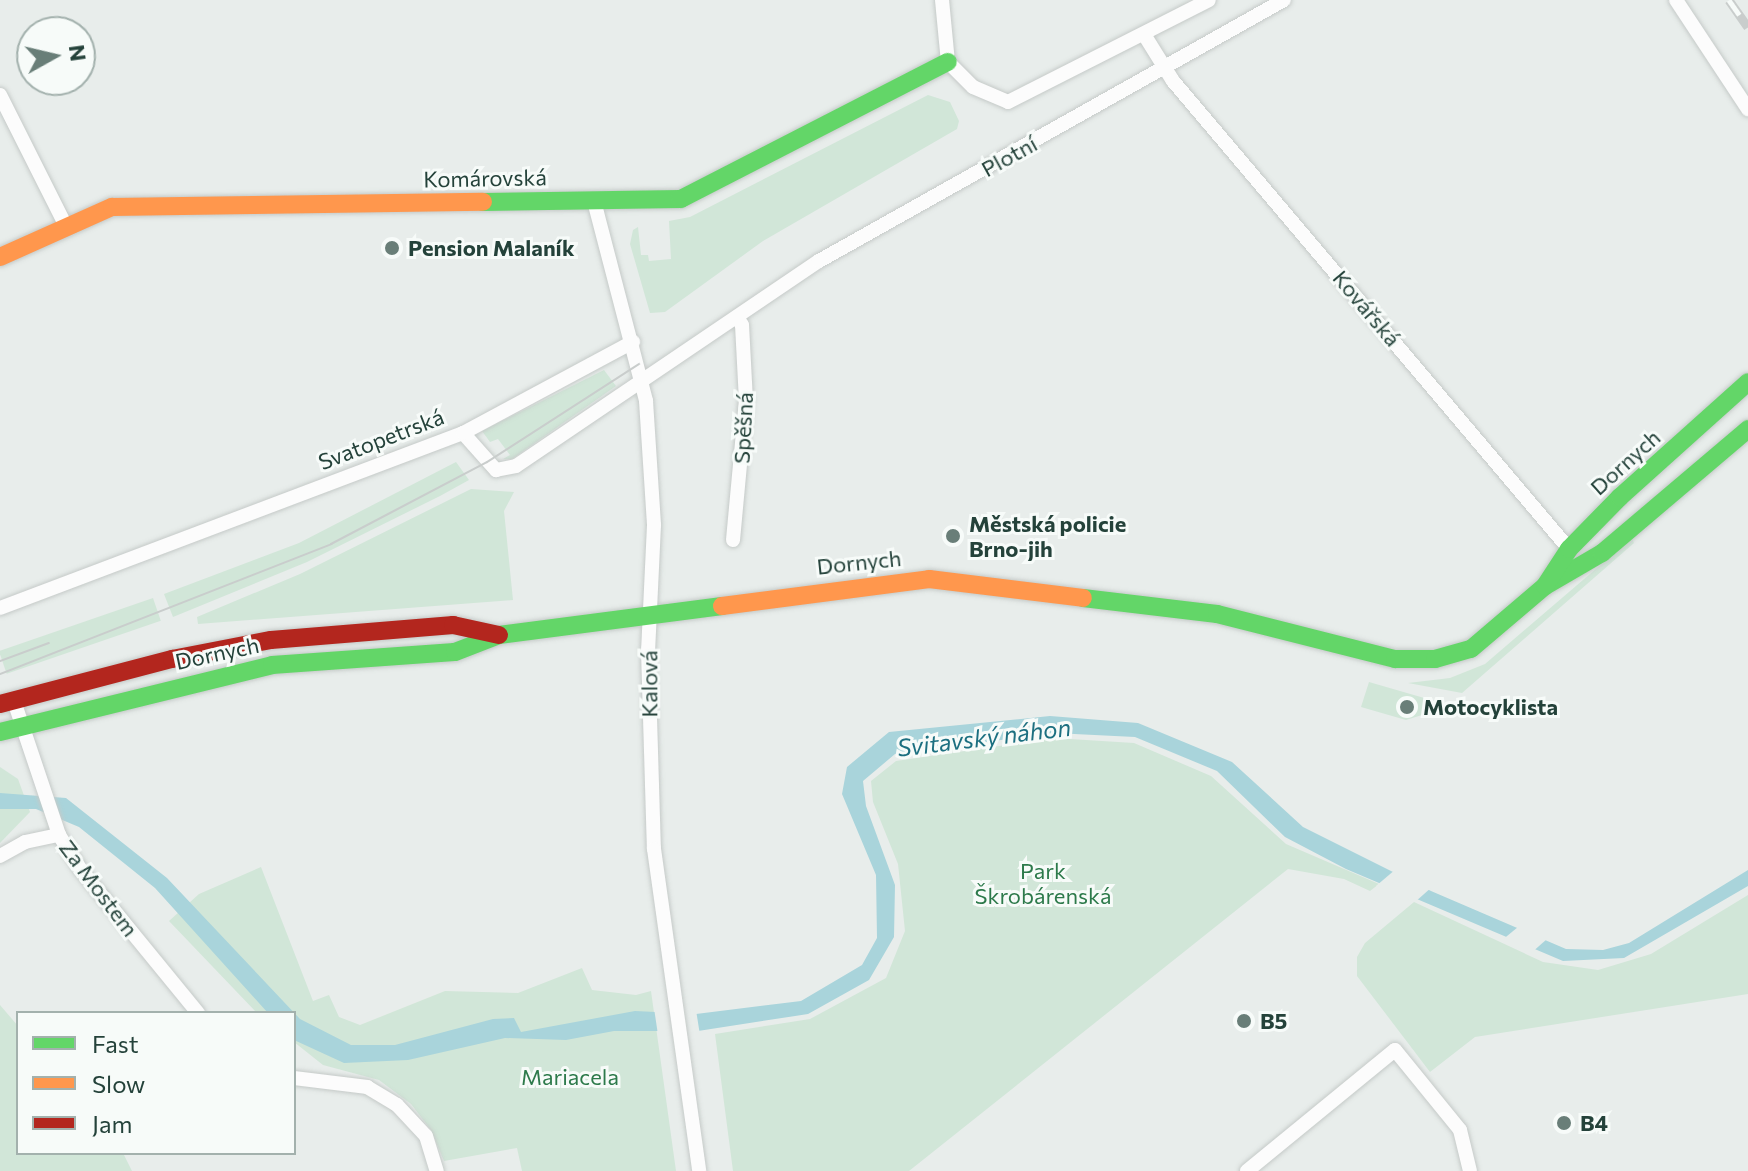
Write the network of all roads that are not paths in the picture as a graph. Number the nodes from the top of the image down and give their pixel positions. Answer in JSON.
{"nodes":[{"id":1,"x":942,"y":0,"type":"edge"},
{"id":2,"x":1209,"y":0,"type":"edge"},
{"id":3,"x":1284,"y":0,"type":"edge"},
{"id":4,"x":1676,"y":0,"type":"edge"},
{"id":5,"x":1145,"y":36,"type":"junction"},
{"id":6,"x":948,"y":62,"type":"junction"},
{"id":7,"x":1164,"y":68,"type":"junction"},
{"id":8,"x":0,"y":95,"type":"edge"},
{"id":9,"x":1748,"y":109,"type":"edge"},
{"id":10,"x":594,"y":201,"type":"junction"},
{"id":11,"x":66,"y":226,"type":"junction"},
{"id":12,"x":0,"y":257,"type":"edge"},
{"id":13,"x":737,"y":317,"type":"junction"},
{"id":14,"x":633,"y":342,"type":"junction"},
{"id":15,"x":643,"y":379,"type":"junction"},
{"id":16,"x":1748,"y":382,"type":"edge"},
{"id":17,"x":1748,"y":429,"type":"edge"},
{"id":18,"x":463,"y":433,"type":"junction"},
{"id":19,"x":733,"y":540,"type":"dead end"},
{"id":20,"x":1569,"y":549,"type":"junction"},
{"id":21,"x":1545,"y":586,"type":"junction"},
{"id":22,"x":0,"y":608,"type":"edge"},
{"id":23,"x":650,"y":613,"type":"junction"},
{"id":24,"x":499,"y":635,"type":"junction"},
{"id":25,"x":7,"y":702,"type":"edge"},
{"id":26,"x":22,"y":726,"type":"junction"},
{"id":27,"x":0,"y":732,"type":"edge"},
{"id":28,"x":57,"y":831,"type":"junction"},
{"id":29,"x":0,"y":856,"type":"edge"},
{"id":30,"x":196,"y":1011,"type":"edge"},
{"id":31,"x":296,"y":1078,"type":"edge"},
{"id":32,"x":437,"y":1171,"type":"edge"},
{"id":33,"x":699,"y":1171,"type":"edge"},
{"id":34,"x":1247,"y":1171,"type":"edge"},
{"id":35,"x":1470,"y":1171,"type":"edge"}],
"edges":[{"from":1,"to":6,"type":"street"},
{"from":2,"to":5,"type":"street"},
{"from":3,"to":7,"type":"street","name":"Plotní"},
{"from":4,"to":9,"type":"street"},
{"from":5,"to":6,"type":"street"},
{"from":5,"to":7,"type":"street","name":"Kovářská"},
{"from":6,"to":10,"type":"main road","name":"Komárovská"},
{"from":7,"to":13,"type":"street","name":"Plotní"},
{"from":7,"to":20,"type":"street","name":"Kovářská"},
{"from":8,"to":11,"type":"street"},
{"from":10,"to":11,"type":"main road","name":"Komárovská"},
{"from":10,"to":14,"type":"street","name":"Kalová"},
{"from":11,"to":12,"type":"main road","name":"Komárovská"},
{"from":13,"to":15,"type":"street","name":"Svatopetrská"},
{"from":13,"to":19,"type":"street","name":"Spěšná"},
{"from":14,"to":15,"type":"street","name":"Kalová"},
{"from":14,"to":18,"type":"street"},
{"from":15,"to":18,"type":"street","name":"Svatopetrská"},
{"from":15,"to":23,"type":"street","name":"Kalová"},
{"from":16,"to":20,"type":"main road","name":"Dornych"},
{"from":17,"to":21,"type":"main road","name":"Dornych"},
{"from":18,"to":22,"type":"street","name":"Svatopetrská"},
{"from":20,"to":21,"type":"main road","name":"Dornych"},
{"from":21,"to":23,"type":"main road","name":"Dornych"},
{"from":23,"to":24,"type":"main road","name":"Dornych"},
{"from":23,"to":33,"type":"street","name":"Kalová"},
{"from":24,"to":25,"type":"main road"},
{"from":24,"to":26,"type":"main road","name":"Dornych"},
{"from":25,"to":26,"type":"street","name":"Za Mostem"},
{"from":26,"to":27,"type":"main road"},
{"from":26,"to":28,"type":"street","name":"Za Mostem"},
{"from":28,"to":29,"type":"street"},
{"from":28,"to":30,"type":"street","name":"Za Mostem"},
{"from":31,"to":32,"type":"street"},
{"from":34,"to":35,"type":"street"}]}
